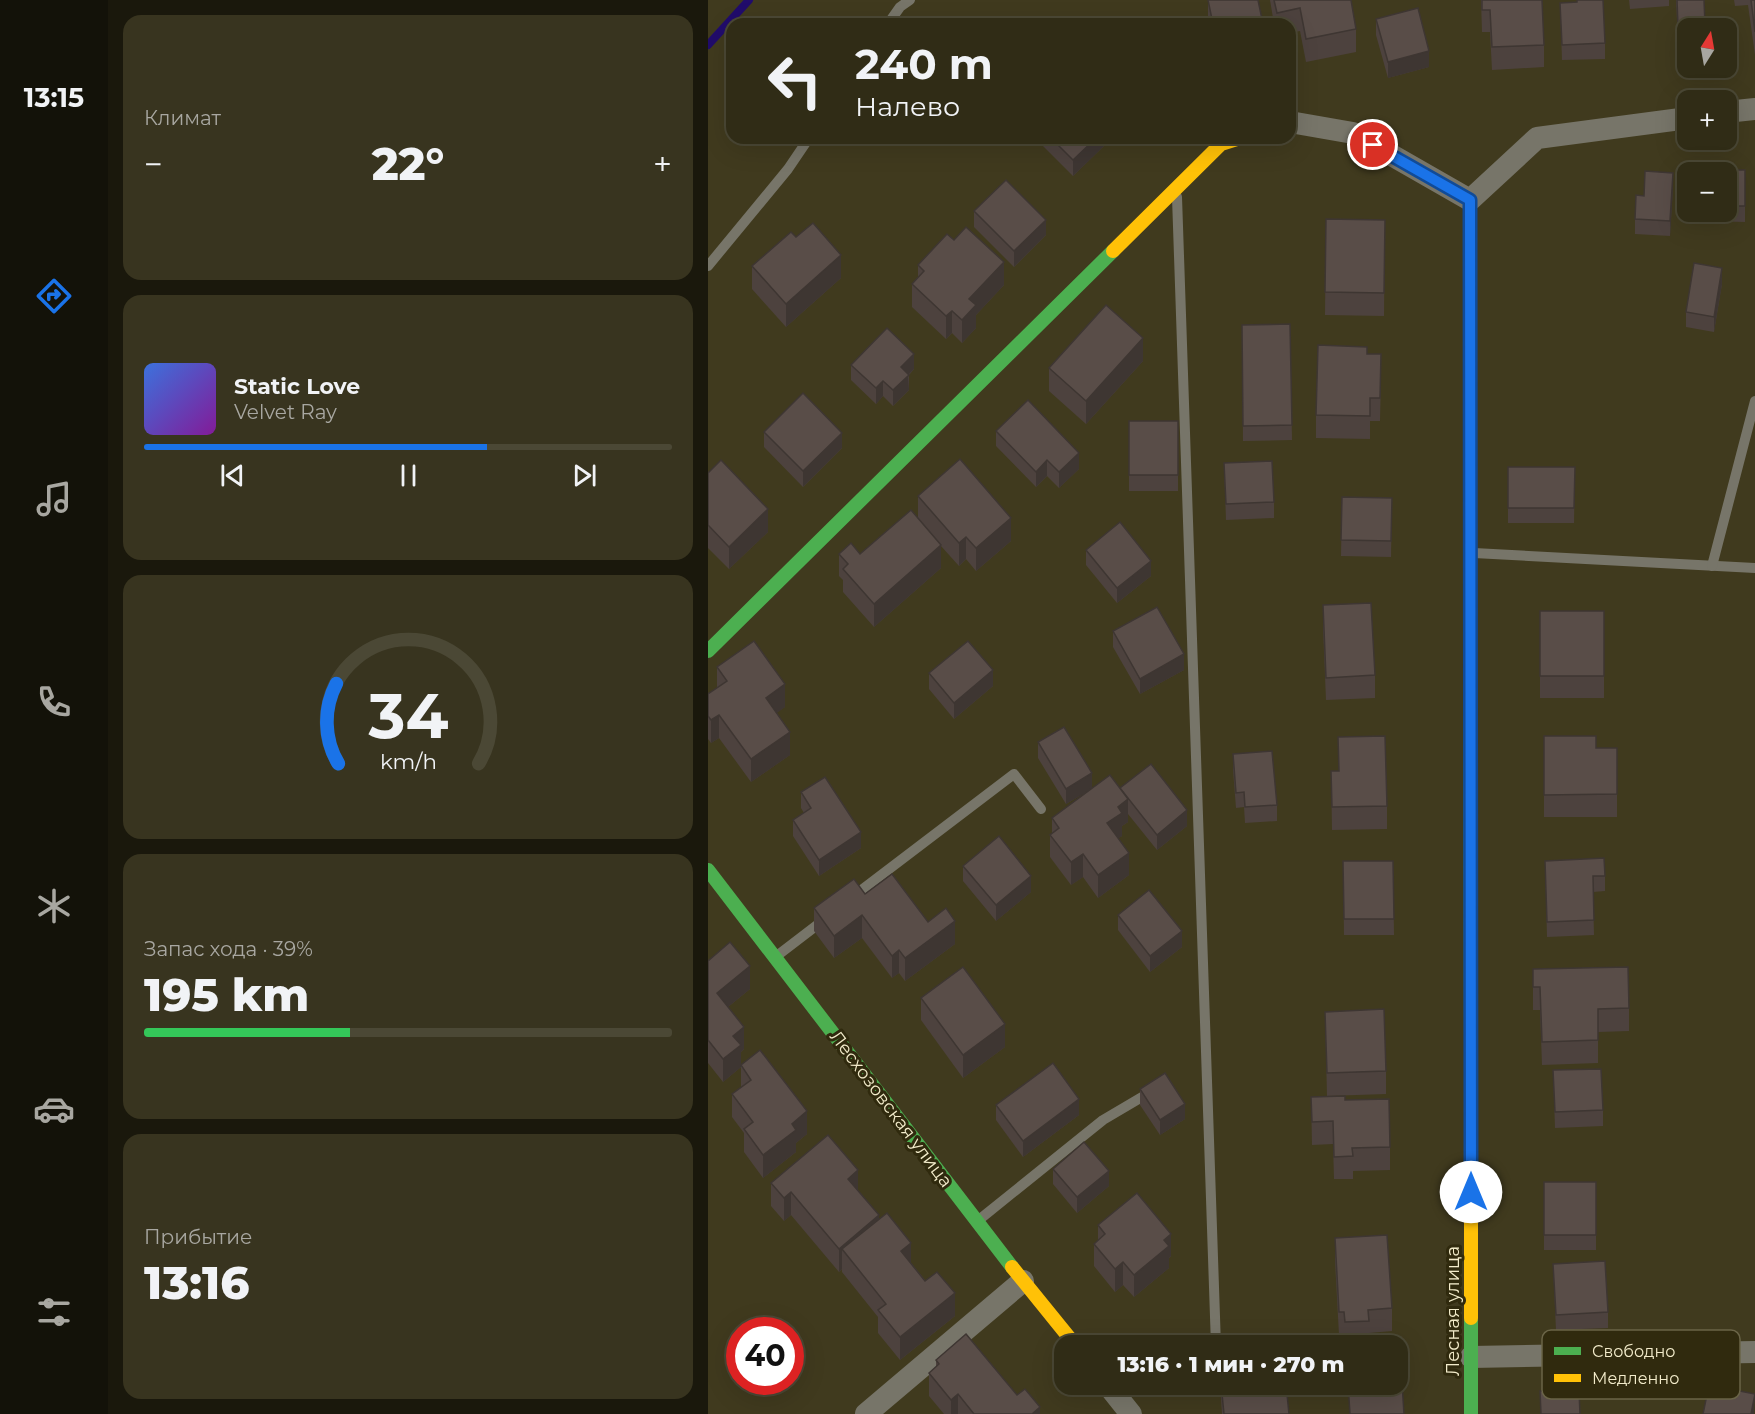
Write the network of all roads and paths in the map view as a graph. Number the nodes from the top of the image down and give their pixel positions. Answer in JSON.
{"nodes":[{"id":1,"x":910,"y":0,"type":"edge"},
{"id":2,"x":892,"y":18,"type":"edge"},
{"id":3,"x":1755,"y":109,"type":"edge"},
{"id":4,"x":1737,"y":111,"type":"edge"},
{"id":5,"x":1677,"y":119,"type":"edge"},
{"id":6,"x":1296,"y":123,"type":"edge"},
{"id":7,"x":805,"y":144,"type":"edge"},
{"id":8,"x":1221,"y":144,"type":"edge"},
{"id":9,"x":1177,"y":189,"type":"junction"},
{"id":10,"x":1470,"y":200,"type":"junction"},
{"id":11,"x":708,"y":266,"type":"edge"},
{"id":12,"x":1755,"y":401,"type":"edge"},
{"id":13,"x":1471,"y":553,"type":"junction"},
{"id":14,"x":1712,"y":566,"type":"junction"},
{"id":15,"x":1755,"y":568,"type":"edge"},
{"id":16,"x":708,"y":651,"type":"edge"},
{"id":17,"x":1041,"y":809,"type":"dead end"},
{"id":18,"x":708,"y":870,"type":"edge"},
{"id":19,"x":775,"y":957,"type":"junction"},
{"id":20,"x":1142,"y":1096,"type":"edge"},
{"id":21,"x":977,"y":1221,"type":"junction"},
{"id":22,"x":1023,"y":1281,"type":"junction"},
{"id":23,"x":1067,"y":1335,"type":"edge"},
{"id":24,"x":1216,"y":1335,"type":"edge"},
{"id":25,"x":1740,"y":1352,"type":"edge"},
{"id":26,"x":1755,"y":1352,"type":"edge"},
{"id":27,"x":1542,"y":1356,"type":"edge"},
{"id":28,"x":1471,"y":1357,"type":"junction"},
{"id":29,"x":1116,"y":1395,"type":"edge"},
{"id":30,"x":866,"y":1414,"type":"edge"},
{"id":31,"x":1131,"y":1414,"type":"edge"},
{"id":32,"x":1471,"y":1414,"type":"edge"}],
"edges":[{"from":1,"to":2,"type":"lane"},
{"from":3,"to":4,"type":"street"},
{"from":5,"to":10,"type":"street"},
{"from":6,"to":10,"type":"street"},
{"from":7,"to":11,"type":"lane"},
{"from":8,"to":9,"type":"street"},
{"from":9,"to":16,"type":"street"},
{"from":9,"to":24,"type":"lane"},
{"from":10,"to":13,"type":"street","name":"Лесная улица"},
{"from":12,"to":14,"type":"lane"},
{"from":13,"to":14,"type":"lane"},
{"from":13,"to":28,"type":"street","name":"Лесная улица"},
{"from":14,"to":15,"type":"lane"},
{"from":17,"to":19,"type":"lane"},
{"from":18,"to":19,"type":"street","name":"Лесхозовская улица"},
{"from":19,"to":21,"type":"street","name":"Лесхозовская улица"},
{"from":20,"to":21,"type":"lane"},
{"from":21,"to":22,"type":"street","name":"Лесхозовская улица"},
{"from":22,"to":23,"type":"street","name":"Лесхозовская улица"},
{"from":22,"to":30,"type":"street"},
{"from":25,"to":26,"type":"street"},
{"from":27,"to":28,"type":"street"},
{"from":28,"to":32,"type":"street","name":"Лесная улица"},
{"from":29,"to":31,"type":"street"}]}
